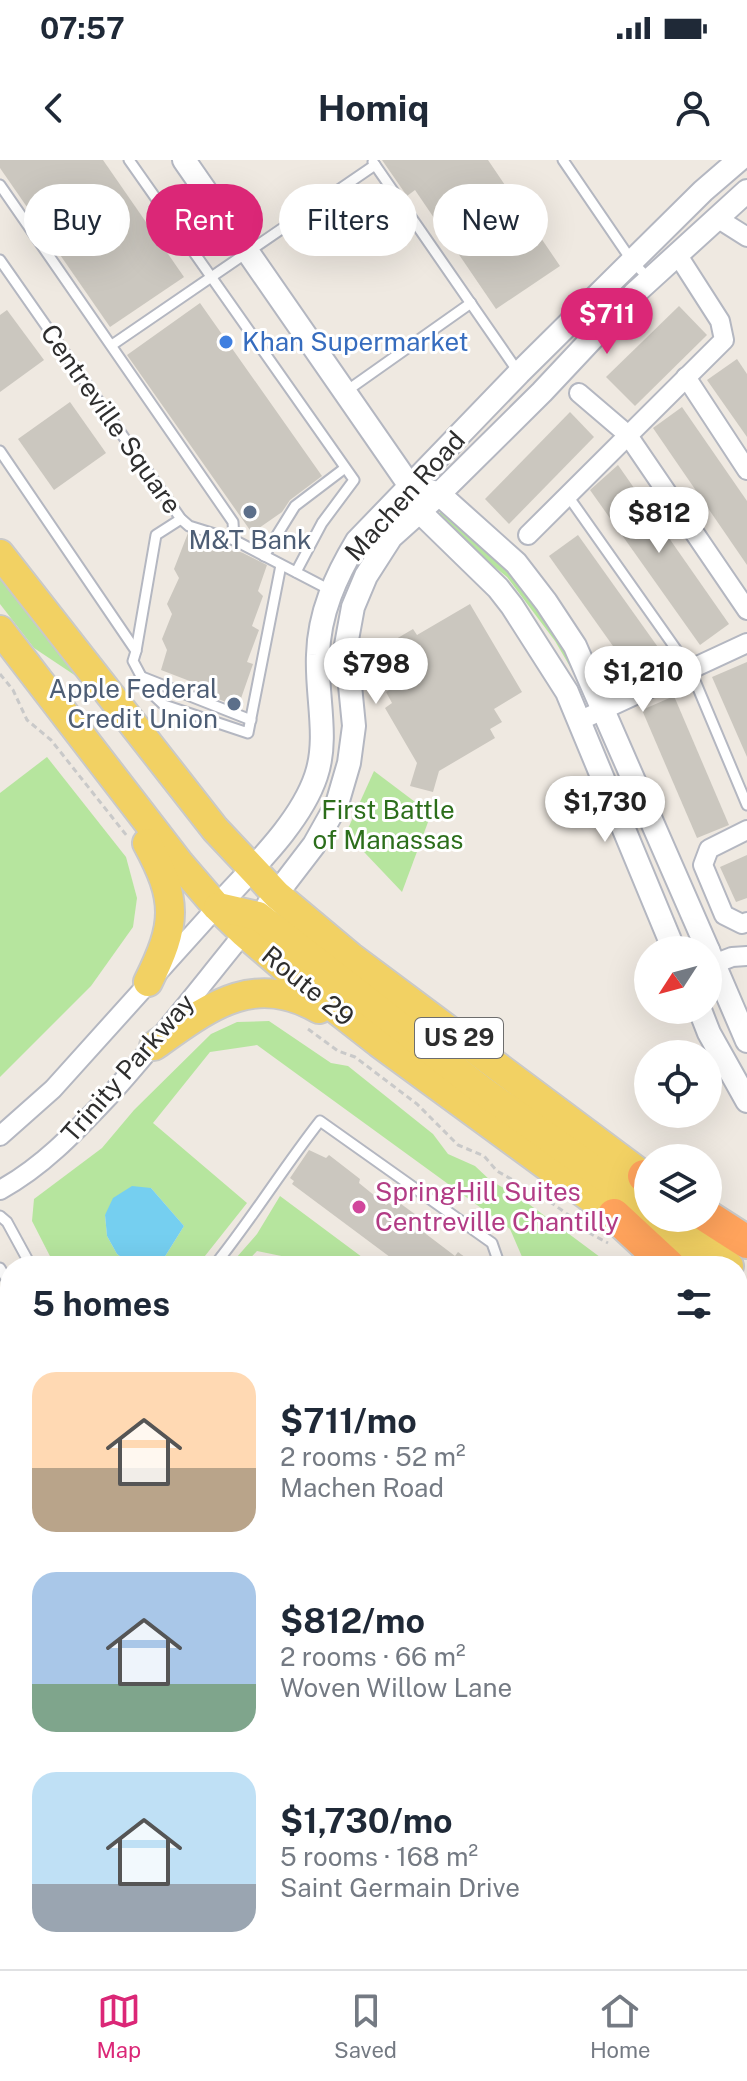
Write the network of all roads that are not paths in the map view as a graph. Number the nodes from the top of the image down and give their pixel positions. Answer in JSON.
{"nodes":[{"id":1,"x":129,"y":160,"type":"edge"},
{"id":2,"x":184,"y":160,"type":"edge"},
{"id":3,"x":563,"y":160,"type":"edge"},
{"id":4,"x":739,"y":160,"type":"edge"},
{"id":5,"x":373,"y":162,"type":"edge"},
{"id":6,"x":201,"y":184,"type":"edge"},
{"id":7,"x":0,"y":185,"type":"edge"},
{"id":8,"x":746,"y":197,"type":"edge"},
{"id":9,"x":717,"y":218,"type":"junction"},
{"id":10,"x":747,"y":237,"type":"edge"},
{"id":11,"x":263,"y":242,"type":"edge"},
{"id":12,"x":677,"y":254,"type":"junction"},
{"id":13,"x":244,"y":256,"type":"edge"},
{"id":14,"x":250,"y":256,"type":"edge"},
{"id":15,"x":0,"y":260,"type":"edge"},
{"id":16,"x":632,"y":261,"type":"junction"},
{"id":17,"x":210,"y":279,"type":"junction"},
{"id":18,"x":650,"y":280,"type":"junction"},
{"id":19,"x":471,"y":303,"type":"junction"},
{"id":20,"x":112,"y":345,"type":"junction"},
{"id":21,"x":519,"y":373,"type":"junction"},
{"id":22,"x":686,"y":377,"type":"junction"},
{"id":23,"x":345,"y":392,"type":"junction"},
{"id":24,"x":579,"y":393,"type":"dead end"},
{"id":25,"x":627,"y":434,"type":"junction"},
{"id":26,"x":0,"y":451,"type":"edge"},
{"id":27,"x":345,"y":468,"type":"junction"},
{"id":28,"x":747,"y":470,"type":"edge"},
{"id":29,"x":410,"y":486,"type":"junction"},
{"id":30,"x":439,"y":494,"type":"junction"},
{"id":31,"x":568,"y":496,"type":"junction"},
{"id":32,"x":419,"y":511,"type":"junction"},
{"id":33,"x":181,"y":519,"type":"junction"},
{"id":34,"x":528,"y":535,"type":"dead end"},
{"id":35,"x":234,"y":540,"type":"junction"},
{"id":36,"x":0,"y":554,"type":"edge"},
{"id":37,"x":264,"y":556,"type":"junction"},
{"id":38,"x":281,"y":565,"type":"junction"},
{"id":39,"x":296,"y":572,"type":"junction"},
{"id":40,"x":332,"y":591,"type":"junction"},
{"id":41,"x":747,"y":610,"type":"edge"},
{"id":42,"x":0,"y":630,"type":"edge"},
{"id":43,"x":747,"y":643,"type":"edge"},
{"id":44,"x":136,"y":651,"type":"junction"},
{"id":45,"x":690,"y":669,"type":"junction"},
{"id":46,"x":142,"y":677,"type":"junction"},
{"id":47,"x":604,"y":709,"type":"junction"},
{"id":48,"x":251,"y":720,"type":"junction"},
{"id":49,"x":579,"y":721,"type":"junction"},
{"id":50,"x":108,"y":772,"type":"junction"},
{"id":51,"x":747,"y":805,"type":"edge"},
{"id":52,"x":747,"y":830,"type":"edge"},
{"id":53,"x":251,"y":870,"type":"junction"},
{"id":54,"x":277,"y":895,"type":"junction"},
{"id":55,"x":217,"y":907,"type":"junction"},
{"id":56,"x":747,"y":922,"type":"edge"},
{"id":57,"x":251,"y":925,"type":"junction"},
{"id":58,"x":668,"y":936,"type":"edge"},
{"id":59,"x":702,"y":936,"type":"edge"},
{"id":60,"x":722,"y":956,"type":"edge"},
{"id":61,"x":747,"y":956,"type":"edge"},
{"id":62,"x":148,"y":982,"type":"junction"},
{"id":63,"x":722,"y":983,"type":"edge"},
{"id":64,"x":705,"y":1024,"type":"edge"},
{"id":65,"x":747,"y":1041,"type":"edge"},
{"id":66,"x":379,"y":1043,"type":"junction"},
{"id":67,"x":154,"y":1046,"type":"junction"},
{"id":68,"x":747,"y":1101,"type":"edge"},
{"id":69,"x":0,"y":1136,"type":"edge"},
{"id":70,"x":634,"y":1168,"type":"edge"},
{"id":71,"x":0,"y":1190,"type":"edge"},
{"id":72,"x":634,"y":1198,"type":"edge"},
{"id":73,"x":0,"y":1216,"type":"edge"},
{"id":74,"x":722,"y":1226,"type":"edge"},
{"id":75,"x":612,"y":1230,"type":"junction"},
{"id":76,"x":682,"y":1232,"type":"edge"},
{"id":77,"x":716,"y":1232,"type":"edge"},
{"id":78,"x":747,"y":1242,"type":"edge"},
{"id":79,"x":26,"y":1256,"type":"edge"},
{"id":80,"x":222,"y":1256,"type":"edge"},
{"id":81,"x":497,"y":1256,"type":"edge"},
{"id":82,"x":653,"y":1256,"type":"edge"},
{"id":83,"x":668,"y":1256,"type":"edge"},
{"id":84,"x":715,"y":1256,"type":"edge"},
{"id":85,"x":747,"y":1256,"type":"edge"}],
"edges":[{"from":1,"to":17,"type":"lane"},
{"from":2,"to":6,"type":"street"},
{"from":3,"to":16,"type":"lane"},
{"from":4,"to":16,"type":"street","name":"Machen Road"},
{"from":5,"to":11,"type":"lane"},
{"from":5,"to":19,"type":"lane"},
{"from":7,"to":20,"type":"lane"},
{"from":8,"to":9,"type":"street","name":"Machen Road"},
{"from":9,"to":10,"type":"street"},
{"from":9,"to":12,"type":"street","name":"Machen Road"},
{"from":12,"to":18,"type":"street","name":"Machen Road"},
{"from":12,"to":22,"type":"street"},
{"from":13,"to":17,"type":"lane"},
{"from":14,"to":23,"type":"street"},
{"from":15,"to":33,"type":"lane","name":"Centreville Square"},
{"from":16,"to":18,"type":"lane"},
{"from":16,"to":21,"type":"street","name":"Machen Road"},
{"from":17,"to":20,"type":"lane"},
{"from":17,"to":27,"type":"lane"},
{"from":18,"to":30,"type":"street","name":"Machen Road"},
{"from":19,"to":21,"type":"lane"},
{"from":19,"to":23,"type":"lane"},
{"from":20,"to":35,"type":"lane"},
{"from":21,"to":29,"type":"street","name":"Machen Road"},
{"from":22,"to":25,"type":"street"},
{"from":22,"to":28,"type":"street"},
{"from":23,"to":29,"type":"street"},
{"from":24,"to":25,"type":"street"},
{"from":25,"to":31,"type":"street"},
{"from":25,"to":41,"type":"street"},
{"from":26,"to":44,"type":"lane"},
{"from":27,"to":37,"type":"lane"},
{"from":27,"to":39,"type":"lane"},
{"from":29,"to":30,"type":"street"},
{"from":29,"to":32,"type":"street"},
{"from":29,"to":40,"type":"street","name":"Machen Road"},
{"from":30,"to":32,"type":"street","name":"Machen Road"},
{"from":30,"to":47,"type":"street"},
{"from":31,"to":34,"type":"street"},
{"from":31,"to":45,"type":"lane"},
{"from":32,"to":49,"type":"street"},
{"from":32,"to":54,"type":"street","name":"Machen Road"},
{"from":33,"to":35,"type":"lane","name":"Centreville Square"},
{"from":33,"to":44,"type":"lane"},
{"from":35,"to":37,"type":"lane","name":"Centreville Square"},
{"from":36,"to":53,"type":"main road","name":"Route 29","number":"US 29"},
{"from":37,"to":38,"type":"lane","name":"Centreville Square"},
{"from":38,"to":39,"type":"lane","name":"Centreville Square"},
{"from":38,"to":48,"type":"lane"},
{"from":39,"to":40,"type":"lane","name":"Centreville Square"},
{"from":40,"to":53,"type":"street","name":"Machen Road"},
{"from":42,"to":50,"type":"main road"},
{"from":43,"to":45,"type":"street"},
{"from":44,"to":46,"type":"lane"},
{"from":45,"to":47,"type":"street"},
{"from":45,"to":51,"type":"lane"},
{"from":46,"to":48,"type":"lane"},
{"from":46,"to":48,"type":"lane"},
{"from":47,"to":49,"type":"street"},
{"from":47,"to":59,"type":"street"},
{"from":49,"to":58,"type":"street"},
{"from":50,"to":55,"type":"main road"},
{"from":50,"to":62,"type":"main road"},
{"from":52,"to":56,"type":"street"},
{"from":53,"to":54,"type":"main road","name":"Route 29","number":"US 29"},
{"from":53,"to":55,"type":"street","name":"Machen Road"},
{"from":54,"to":57,"type":"street","name":"Machen Road"},
{"from":54,"to":70,"type":"main road","name":"Route 29","number":"US 29"},
{"from":55,"to":57,"type":"main road"},
{"from":55,"to":62,"type":"street","name":"Trinity Parkway"},
{"from":57,"to":66,"type":"main road","name":"Route 29","number":"US 29"},
{"from":57,"to":67,"type":"street","name":"Trinity Parkway"},
{"from":57,"to":72,"type":"main road"},
{"from":60,"to":61,"type":"street"},
{"from":62,"to":69,"type":"street","name":"Trinity Parkway"},
{"from":63,"to":65,"type":"street"},
{"from":64,"to":68,"type":"street"},
{"from":66,"to":67,"type":"main road"},
{"from":66,"to":75,"type":"main road","name":"Route 29","number":"US 29"},
{"from":67,"to":71,"type":"street","name":"Trinity Parkway"},
{"from":73,"to":79,"type":"lane"},
{"from":74,"to":78,"type":"highway"},
{"from":75,"to":82,"type":"highway"},
{"from":75,"to":83,"type":"main road","name":"Route 29","number":"US 29"},
{"from":76,"to":84,"type":"main road"},
{"from":77,"to":85,"type":"main road"},
{"from":80,"to":81,"type":"lane"}]}
